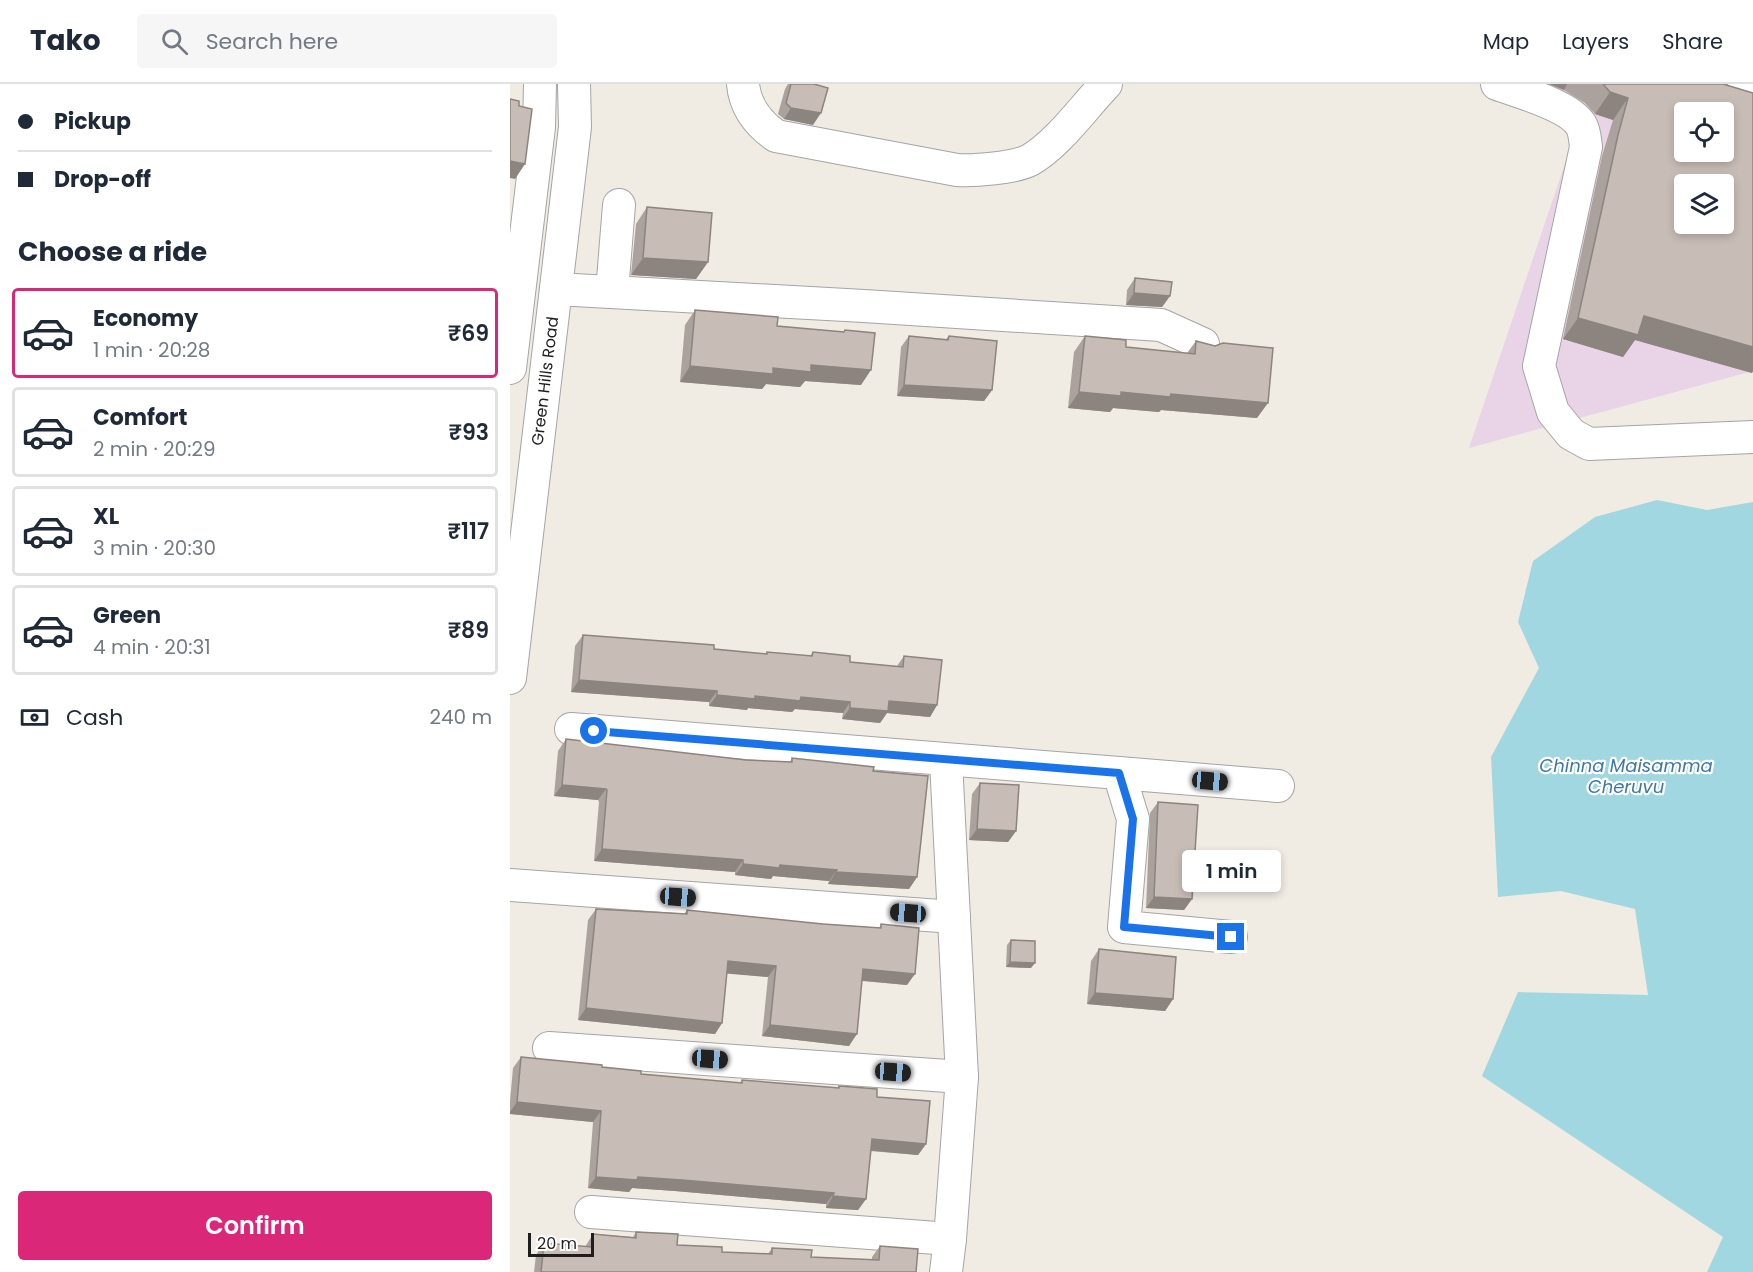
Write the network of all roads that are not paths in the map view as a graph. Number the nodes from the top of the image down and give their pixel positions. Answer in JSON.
{"nodes":[{"id":1,"x":540,"y":84,"type":"edge"},
{"id":2,"x":574,"y":84,"type":"edge"},
{"id":3,"x":743,"y":84,"type":"edge"},
{"id":4,"x":1106,"y":84,"type":"edge"},
{"id":5,"x":1497,"y":84,"type":"edge"},
{"id":6,"x":1744,"y":84,"type":"edge"},
{"id":7,"x":1753,"y":87,"type":"edge"},
{"id":8,"x":619,"y":205,"type":"dead end"},
{"id":9,"x":556,"y":289,"type":"junction"},
{"id":10,"x":612,"y":292,"type":"junction"},
{"id":11,"x":1203,"y":344,"type":"edge"},
{"id":12,"x":510,"y":368,"type":"edge"},
{"id":13,"x":1753,"y":437,"type":"edge"},
{"id":14,"x":510,"y":678,"type":"edge"},
{"id":15,"x":571,"y":729,"type":"dead end"},
{"id":16,"x":946,"y":761,"type":"junction"},
{"id":17,"x":1119,"y":773,"type":"junction"},
{"id":18,"x":1278,"y":786,"type":"dead end"},
{"id":19,"x":510,"y":885,"type":"edge"},
{"id":20,"x":954,"y":917,"type":"junction"},
{"id":21,"x":1231,"y":937,"type":"dead end"},
{"id":22,"x":549,"y":1048,"type":"dead end"},
{"id":23,"x":962,"y":1077,"type":"junction"},
{"id":24,"x":591,"y":1212,"type":"dead end"},
{"id":25,"x":950,"y":1239,"type":"junction"},
{"id":26,"x":946,"y":1272,"type":"edge"}],
"edges":[{"from":1,"to":12,"type":"street"},
{"from":2,"to":9,"type":"street","name":"Green Hills Road"},
{"from":3,"to":4,"type":"street"},
{"from":5,"to":13,"type":"street"},
{"from":6,"to":7,"type":"street"},
{"from":8,"to":10,"type":"street"},
{"from":9,"to":10,"type":"street"},
{"from":9,"to":14,"type":"street","name":"Green Hills Road"},
{"from":10,"to":11,"type":"street"},
{"from":15,"to":16,"type":"street"},
{"from":16,"to":17,"type":"street"},
{"from":16,"to":20,"type":"street"},
{"from":17,"to":18,"type":"street"},
{"from":17,"to":21,"type":"street"},
{"from":19,"to":20,"type":"street"},
{"from":20,"to":23,"type":"street"},
{"from":22,"to":23,"type":"street"},
{"from":23,"to":25,"type":"street"},
{"from":24,"to":25,"type":"street"},
{"from":25,"to":26,"type":"street"}]}
